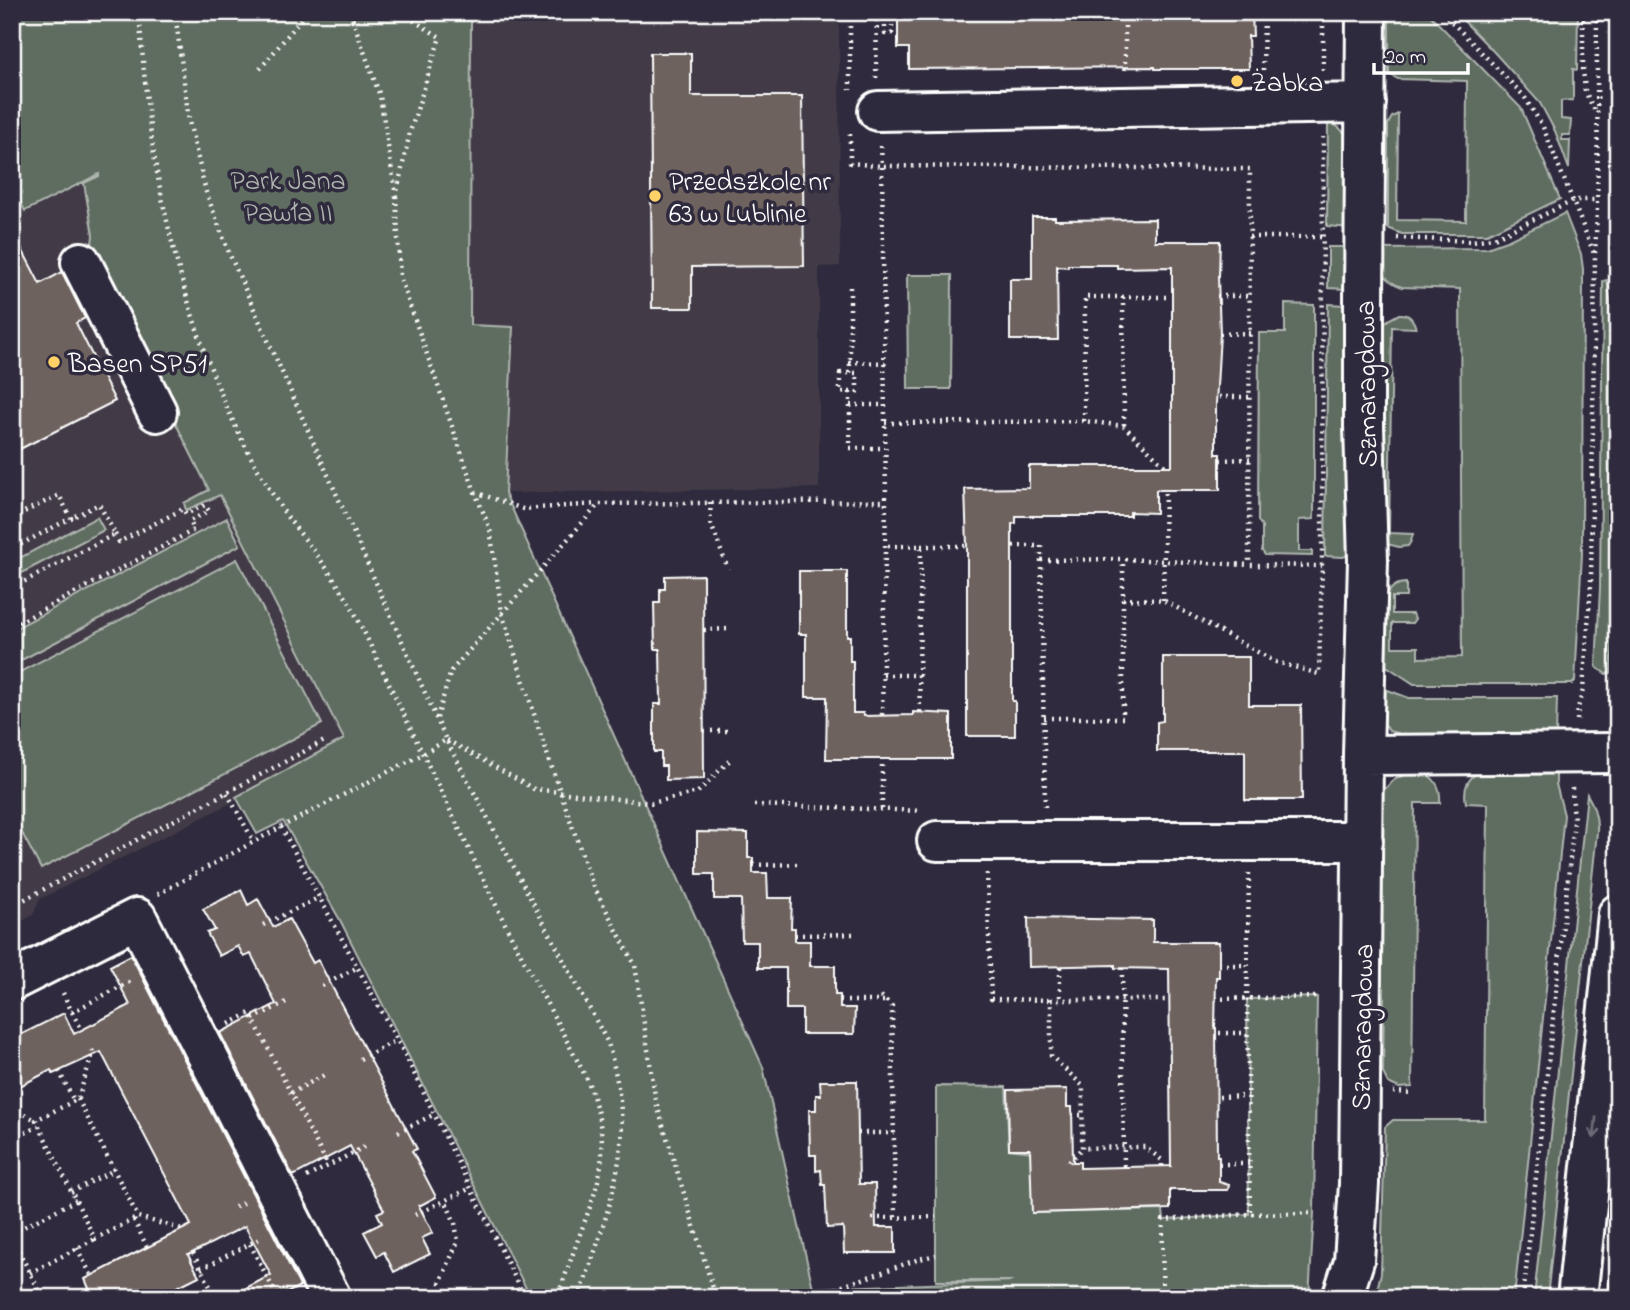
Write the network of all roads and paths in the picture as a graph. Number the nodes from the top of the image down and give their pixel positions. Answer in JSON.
{"nodes":[{"id":1,"x":139,"y":12,"type":"edge"},
{"id":2,"x":175,"y":12,"type":"edge"},
{"id":3,"x":307,"y":12,"type":"edge"},
{"id":4,"x":350,"y":12,"type":"edge"},
{"id":5,"x":400,"y":12,"type":"edge"},
{"id":6,"x":877,"y":12,"type":"edge"},
{"id":7,"x":885,"y":12,"type":"edge"},
{"id":8,"x":892,"y":12,"type":"edge"},
{"id":9,"x":1125,"y":12,"type":"edge"},
{"id":10,"x":1264,"y":12,"type":"edge"},
{"id":11,"x":1323,"y":12,"type":"edge"},
{"id":12,"x":1366,"y":12,"type":"edge"},
{"id":13,"x":1441,"y":12,"type":"edge"},
{"id":14,"x":1583,"y":12,"type":"edge"},
{"id":15,"x":1597,"y":12,"type":"edge"},
{"id":16,"x":260,"y":69,"type":"dead end"},
{"id":17,"x":1125,"y":78,"type":"dead end"},
{"id":18,"x":1323,"y":81,"type":"dead end"},
{"id":19,"x":1263,"y":82,"type":"dead end"},
{"id":20,"x":1366,"y":103,"type":"junction"},
{"id":21,"x":878,"y":111,"type":"junction"},
{"id":22,"x":1596,"y":115,"type":"junction"},
{"id":23,"x":1323,"y":133,"type":"dead end"},
{"id":24,"x":882,"y":166,"type":"junction"},
{"id":25,"x":396,"y":197,"type":"junction"},
{"id":26,"x":12,"y":199,"type":"edge"},
{"id":27,"x":1598,"y":200,"type":"junction"},
{"id":28,"x":1573,"y":201,"type":"junction"},
{"id":29,"x":1547,"y":212,"type":"dead end"},
{"id":30,"x":19,"y":214,"type":"dead end"},
{"id":31,"x":1595,"y":256,"type":"junction"},
{"id":32,"x":81,"y":262,"type":"dead end"},
{"id":33,"x":850,"y":282,"type":"dead end"},
{"id":34,"x":1217,"y":296,"type":"dead end"},
{"id":35,"x":1250,"y":296,"type":"junction"},
{"id":36,"x":1172,"y":297,"type":"dead end"},
{"id":37,"x":1123,"y":298,"type":"junction"},
{"id":38,"x":1250,"y":333,"type":"junction"},
{"id":39,"x":1220,"y":334,"type":"dead end"},
{"id":40,"x":849,"y":362,"type":"junction"},
{"id":41,"x":885,"y":362,"type":"junction"},
{"id":42,"x":850,"y":373,"type":"junction"},
{"id":43,"x":850,"y":393,"type":"junction"},
{"id":44,"x":1219,"y":397,"type":"dead end"},
{"id":45,"x":1250,"y":397,"type":"junction"},
{"id":46,"x":850,"y":405,"type":"junction"},
{"id":47,"x":884,"y":405,"type":"junction"},
{"id":48,"x":157,"y":412,"type":"dead end"},
{"id":49,"x":1084,"y":421,"type":"junction"},
{"id":50,"x":885,"y":423,"type":"junction"},
{"id":51,"x":1124,"y":426,"type":"junction"},
{"id":52,"x":885,"y":448,"type":"junction"},
{"id":53,"x":1250,"y":459,"type":"junction"},
{"id":54,"x":1220,"y":460,"type":"dead end"},
{"id":55,"x":1165,"y":466,"type":"dead end"},
{"id":56,"x":1165,"y":490,"type":"dead end"},
{"id":57,"x":475,"y":492,"type":"junction"},
{"id":58,"x":886,"y":501,"type":"junction"},
{"id":59,"x":710,"y":502,"type":"junction"},
{"id":60,"x":599,"y":504,"type":"junction"},
{"id":61,"x":12,"y":518,"type":"edge"},
{"id":62,"x":71,"y":518,"type":"junction"},
{"id":63,"x":115,"y":534,"type":"junction"},
{"id":64,"x":885,"y":546,"type":"junction"},
{"id":65,"x":921,"y":546,"type":"junction"},
{"id":66,"x":967,"y":546,"type":"dead end"},
{"id":67,"x":1013,"y":546,"type":"dead end"},
{"id":68,"x":12,"y":549,"type":"edge"},
{"id":69,"x":1123,"y":559,"type":"junction"},
{"id":70,"x":1041,"y":560,"type":"junction"},
{"id":71,"x":1164,"y":561,"type":"junction"},
{"id":72,"x":1250,"y":565,"type":"junction"},
{"id":73,"x":1322,"y":566,"type":"junction"},
{"id":74,"x":727,"y":569,"type":"dead end"},
{"id":75,"x":12,"y":588,"type":"edge"},
{"id":76,"x":1123,"y":599,"type":"junction"},
{"id":77,"x":1163,"y":600,"type":"junction"},
{"id":78,"x":502,"y":613,"type":"junction"},
{"id":79,"x":12,"y":625,"type":"edge"},
{"id":80,"x":729,"y":629,"type":"dead end"},
{"id":81,"x":704,"y":630,"type":"dead end"},
{"id":82,"x":883,"y":675,"type":"junction"},
{"id":83,"x":919,"y":675,"type":"junction"},
{"id":84,"x":920,"y":712,"type":"dead end"},
{"id":85,"x":882,"y":716,"type":"dead end"},
{"id":86,"x":1044,"y":718,"type":"junction"},
{"id":87,"x":437,"y":719,"type":"junction"},
{"id":88,"x":1576,"y":721,"type":"dead end"},
{"id":89,"x":729,"y":731,"type":"dead end"},
{"id":90,"x":704,"y":732,"type":"dead end"},
{"id":91,"x":326,"y":740,"type":"dead end"},
{"id":92,"x":446,"y":740,"type":"junction"},
{"id":93,"x":1618,"y":753,"type":"edge"},
{"id":94,"x":423,"y":754,"type":"junction"},
{"id":95,"x":1363,"y":755,"type":"junction"},
{"id":96,"x":882,"y":759,"type":"dead end"},
{"id":97,"x":730,"y":760,"type":"dead end"},
{"id":98,"x":1571,"y":778,"type":"dead end"},
{"id":99,"x":561,"y":792,"type":"junction"},
{"id":100,"x":227,"y":793,"type":"junction"},
{"id":101,"x":754,"y":805,"type":"dead end"},
{"id":102,"x":881,"y":809,"type":"junction"},
{"id":103,"x":1045,"y":815,"type":"dead end"},
{"id":104,"x":929,"y":826,"type":"joint"},
{"id":105,"x":281,"y":827,"type":"junction"},
{"id":106,"x":986,"y":841,"type":"junction"},
{"id":107,"x":1363,"y":841,"type":"junction"},
{"id":108,"x":254,"y":842,"type":"junction"},
{"id":109,"x":1249,"y":862,"type":"dead end"},
{"id":110,"x":801,"y":864,"type":"dead end"},
{"id":111,"x":753,"y":865,"type":"dead end"},
{"id":112,"x":320,"y":897,"type":"junction"},
{"id":113,"x":12,"y":906,"type":"edge"},
{"id":114,"x":1618,"y":914,"type":"edge"},
{"id":115,"x":137,"y":918,"type":"junction"},
{"id":116,"x":263,"y":925,"type":"dead end"},
{"id":117,"x":857,"y":934,"type":"dead end"},
{"id":118,"x":795,"y":935,"type":"dead end"},
{"id":119,"x":47,"y":963,"type":"junction"},
{"id":120,"x":1219,"y":965,"type":"dead end"},
{"id":121,"x":1247,"y":965,"type":"junction"},
{"id":122,"x":358,"y":967,"type":"junction"},
{"id":123,"x":1060,"y":967,"type":"dead end"},
{"id":124,"x":1122,"y":968,"type":"dead end"},
{"id":125,"x":134,"y":980,"type":"dead end"},
{"id":126,"x":12,"y":981,"type":"edge"},
{"id":127,"x":322,"y":986,"type":"dead end"},
{"id":128,"x":1317,"y":997,"type":"dead end"},
{"id":129,"x":1215,"y":999,"type":"dead end"},
{"id":130,"x":1247,"y":999,"type":"junction"},
{"id":131,"x":288,"y":1000,"type":"dead end"},
{"id":132,"x":1051,"y":1000,"type":"junction"},
{"id":133,"x":1060,"y":1000,"type":"junction"},
{"id":134,"x":1122,"y":1000,"type":"junction"},
{"id":135,"x":1169,"y":1000,"type":"dead end"},
{"id":136,"x":840,"y":1001,"type":"dead end"},
{"id":137,"x":72,"y":1012,"type":"junction"},
{"id":138,"x":253,"y":1019,"type":"junction"},
{"id":139,"x":82,"y":1030,"type":"dead end"},
{"id":140,"x":219,"y":1030,"type":"dead end"},
{"id":141,"x":1219,"y":1033,"type":"dead end"},
{"id":142,"x":1247,"y":1033,"type":"junction"},
{"id":143,"x":397,"y":1040,"type":"junction"},
{"id":144,"x":92,"y":1050,"type":"dead end"},
{"id":145,"x":360,"y":1059,"type":"dead end"},
{"id":146,"x":59,"y":1071,"type":"dead end"},
{"id":147,"x":326,"y":1074,"type":"dead end"},
{"id":148,"x":291,"y":1093,"type":"junction"},
{"id":149,"x":1248,"y":1096,"type":"junction"},
{"id":150,"x":1219,"y":1097,"type":"dead end"},
{"id":151,"x":76,"y":1100,"type":"junction"},
{"id":152,"x":12,"y":1108,"type":"edge"},
{"id":153,"x":435,"y":1114,"type":"junction"},
{"id":154,"x":1072,"y":1115,"type":"dead end"},
{"id":155,"x":1083,"y":1115,"type":"junction"},
{"id":156,"x":36,"y":1120,"type":"junction"},
{"id":157,"x":39,"y":1126,"type":"junction"},
{"id":158,"x":398,"y":1132,"type":"dead end"},
{"id":159,"x":858,"y":1133,"type":"dead end"},
{"id":160,"x":894,"y":1133,"type":"junction"},
{"id":161,"x":19,"y":1136,"type":"dead end"},
{"id":162,"x":364,"y":1147,"type":"dead end"},
{"id":163,"x":1124,"y":1147,"type":"junction"},
{"id":164,"x":1082,"y":1148,"type":"junction"},
{"id":165,"x":1069,"y":1161,"type":"dead end"},
{"id":166,"x":1219,"y":1164,"type":"dead end"},
{"id":167,"x":1249,"y":1164,"type":"junction"},
{"id":168,"x":328,"y":1166,"type":"junction"},
{"id":169,"x":1162,"y":1166,"type":"dead end"},
{"id":170,"x":1124,"y":1167,"type":"dead end"},
{"id":171,"x":114,"y":1170,"type":"junction"},
{"id":172,"x":307,"y":1177,"type":"dead end"},
{"id":173,"x":471,"y":1188,"type":"junction"},
{"id":174,"x":71,"y":1192,"type":"junction"},
{"id":175,"x":76,"y":1200,"type":"junction"},
{"id":176,"x":445,"y":1200,"type":"junction"},
{"id":177,"x":1163,"y":1210,"type":"dead end"},
{"id":178,"x":1314,"y":1213,"type":"dead end"},
{"id":179,"x":1250,"y":1214,"type":"junction"},
{"id":180,"x":415,"y":1215,"type":"dead end"},
{"id":181,"x":936,"y":1217,"type":"dead end"},
{"id":182,"x":872,"y":1218,"type":"dead end"},
{"id":183,"x":895,"y":1218,"type":"junction"},
{"id":184,"x":136,"y":1219,"type":"junction"},
{"id":185,"x":1163,"y":1220,"type":"junction"},
{"id":186,"x":183,"y":1232,"type":"dead end"},
{"id":187,"x":266,"y":1235,"type":"dead end"},
{"id":188,"x":12,"y":1236,"type":"edge"},
{"id":189,"x":95,"y":1239,"type":"junction"},
{"id":190,"x":250,"y":1244,"type":"junction"},
{"id":191,"x":147,"y":1247,"type":"dead end"},
{"id":192,"x":77,"y":1248,"type":"junction"},
{"id":193,"x":193,"y":1253,"type":"dead end"},
{"id":194,"x":936,"y":1255,"type":"dead end"},
{"id":195,"x":201,"y":1269,"type":"junction"},
{"id":196,"x":30,"y":1273,"type":"junction"},
{"id":197,"x":90,"y":1275,"type":"dead end"},
{"id":198,"x":810,"y":1297,"type":"edge"},
{"id":199,"x":43,"y":1298,"type":"edge"},
{"id":200,"x":216,"y":1298,"type":"edge"},
{"id":201,"x":278,"y":1298,"type":"edge"},
{"id":202,"x":331,"y":1298,"type":"edge"},
{"id":203,"x":441,"y":1298,"type":"edge"},
{"id":204,"x":525,"y":1298,"type":"edge"},
{"id":205,"x":557,"y":1298,"type":"edge"},
{"id":206,"x":579,"y":1298,"type":"edge"},
{"id":207,"x":716,"y":1298,"type":"edge"},
{"id":208,"x":775,"y":1298,"type":"edge"},
{"id":209,"x":856,"y":1298,"type":"edge"},
{"id":210,"x":1162,"y":1298,"type":"edge"},
{"id":211,"x":1342,"y":1298,"type":"edge"},
{"id":212,"x":1523,"y":1298,"type":"edge"},
{"id":213,"x":1577,"y":1298,"type":"edge"}],
"edges":[{"from":1,"to":94,"type":"path"},
{"from":2,"to":87,"type":"path"},
{"from":3,"to":16,"type":"path"},
{"from":4,"to":25,"type":"path"},
{"from":5,"to":25,"type":"path"},
{"from":6,"to":21,"type":"path"},
{"from":7,"to":8,"type":"path"},
{"from":9,"to":17,"type":"path"},
{"from":10,"to":19,"type":"path"},
{"from":11,"to":18,"type":"path"},
{"from":12,"to":20,"type":"street","name":"Szmaragdowa"},
{"from":13,"to":28,"type":"path"},
{"from":14,"to":22,"type":"path"},
{"from":15,"to":22,"type":"path"},
{"from":20,"to":21,"type":"street"},
{"from":20,"to":95,"type":"street","name":"Szmaragdowa"},
{"from":21,"to":24,"type":"path"},
{"from":22,"to":27,"type":"path"},
{"from":23,"to":73,"type":"path"},
{"from":24,"to":35,"type":"path"},
{"from":24,"to":41,"type":"path"},
{"from":25,"to":57,"type":"path"},
{"from":26,"to":30,"type":"path"},
{"from":27,"to":28,"type":"path"},
{"from":27,"to":31,"type":"path"},
{"from":28,"to":29,"type":"path"},
{"from":28,"to":31,"type":"path"},
{"from":31,"to":88,"type":"path"},
{"from":32,"to":48,"type":"street"},
{"from":33,"to":40,"type":"path"},
{"from":34,"to":35,"type":"path"},
{"from":35,"to":38,"type":"path"},
{"from":36,"to":37,"type":"path"},
{"from":37,"to":49,"type":"path"},
{"from":37,"to":51,"type":"path"},
{"from":38,"to":39,"type":"path"},
{"from":38,"to":45,"type":"path"},
{"from":40,"to":41,"type":"path"},
{"from":40,"to":42,"type":"path"},
{"from":41,"to":47,"type":"path"},
{"from":42,"to":43,"type":"path"},
{"from":42,"to":43,"type":"path"},
{"from":43,"to":46,"type":"path"},
{"from":44,"to":45,"type":"path"},
{"from":45,"to":53,"type":"path"},
{"from":46,"to":47,"type":"path"},
{"from":46,"to":52,"type":"path"},
{"from":47,"to":50,"type":"path"},
{"from":49,"to":50,"type":"path"},
{"from":49,"to":51,"type":"path"},
{"from":50,"to":52,"type":"path"},
{"from":51,"to":55,"type":"path"},
{"from":52,"to":58,"type":"path"},
{"from":53,"to":54,"type":"path"},
{"from":53,"to":72,"type":"path"},
{"from":56,"to":71,"type":"path"},
{"from":57,"to":60,"type":"path"},
{"from":57,"to":78,"type":"path"},
{"from":58,"to":59,"type":"path"},
{"from":58,"to":64,"type":"path"},
{"from":59,"to":60,"type":"path"},
{"from":59,"to":74,"type":"path"},
{"from":60,"to":78,"type":"path"},
{"from":61,"to":62,"type":"path"},
{"from":62,"to":63,"type":"path"},
{"from":62,"to":68,"type":"path"},
{"from":63,"to":75,"type":"path"},
{"from":63,"to":79,"type":"path"},
{"from":64,"to":65,"type":"path"},
{"from":64,"to":82,"type":"path"},
{"from":65,"to":66,"type":"path"},
{"from":65,"to":83,"type":"path"},
{"from":67,"to":70,"type":"path"},
{"from":69,"to":70,"type":"path"},
{"from":69,"to":71,"type":"path"},
{"from":69,"to":76,"type":"path"},
{"from":70,"to":86,"type":"path"},
{"from":71,"to":72,"type":"path"},
{"from":71,"to":77,"type":"path"},
{"from":72,"to":73,"type":"path"},
{"from":73,"to":77,"type":"path"},
{"from":76,"to":77,"type":"path"},
{"from":76,"to":86,"type":"path"},
{"from":78,"to":87,"type":"path"},
{"from":78,"to":99,"type":"path"},
{"from":80,"to":81,"type":"path"},
{"from":82,"to":83,"type":"path"},
{"from":82,"to":85,"type":"path"},
{"from":83,"to":84,"type":"path"},
{"from":86,"to":103,"type":"path"},
{"from":87,"to":92,"type":"path"},
{"from":89,"to":90,"type":"path"},
{"from":91,"to":100,"type":"path"},
{"from":92,"to":94,"type":"path"},
{"from":92,"to":99,"type":"path"},
{"from":92,"to":206,"type":"path"},
{"from":93,"to":95,"type":"street"},
{"from":94,"to":105,"type":"path"},
{"from":94,"to":205,"type":"path"},
{"from":95,"to":107,"type":"street","name":"Szmaragdowa"},
{"from":96,"to":102,"type":"path"},
{"from":97,"to":99,"type":"path"},
{"from":98,"to":212,"type":"path"},
{"from":99,"to":207,"type":"path"},
{"from":100,"to":108,"type":"path"},
{"from":100,"to":113,"type":"path"},
{"from":101,"to":102,"type":"path"},
{"from":102,"to":104,"type":"path"},
{"from":104,"to":106,"type":"street"},
{"from":105,"to":108,"type":"path"},
{"from":105,"to":112,"type":"path"},
{"from":106,"to":107,"type":"street"},
{"from":106,"to":132,"type":"path"},
{"from":107,"to":211,"type":"street","name":"Szmaragdowa"},
{"from":108,"to":115,"type":"path"},
{"from":109,"to":121,"type":"path"},
{"from":110,"to":111,"type":"path"},
{"from":112,"to":116,"type":"path"},
{"from":112,"to":122,"type":"path"},
{"from":114,"to":213,"type":"street","one_way":true},
{"from":115,"to":119,"type":"street"},
{"from":115,"to":202,"type":"street"},
{"from":117,"to":118,"type":"path"},
{"from":119,"to":126,"type":"street"},
{"from":119,"to":137,"type":"path"},
{"from":120,"to":121,"type":"path"},
{"from":121,"to":130,"type":"path"},
{"from":122,"to":127,"type":"path"},
{"from":122,"to":143,"type":"path"},
{"from":123,"to":133,"type":"path"},
{"from":124,"to":134,"type":"path"},
{"from":125,"to":137,"type":"path"},
{"from":128,"to":130,"type":"path"},
{"from":129,"to":130,"type":"path"},
{"from":130,"to":142,"type":"path"},
{"from":131,"to":138,"type":"path"},
{"from":132,"to":133,"type":"path"},
{"from":132,"to":155,"type":"path"},
{"from":133,"to":134,"type":"path"},
{"from":134,"to":135,"type":"path"},
{"from":134,"to":163,"type":"path"},
{"from":136,"to":160,"type":"path"},
{"from":137,"to":139,"type":"path"},
{"from":138,"to":140,"type":"path"},
{"from":138,"to":148,"type":"path"},
{"from":141,"to":142,"type":"path"},
{"from":142,"to":149,"type":"path"},
{"from":143,"to":145,"type":"path"},
{"from":143,"to":153,"type":"path"},
{"from":144,"to":151,"type":"path"},
{"from":146,"to":151,"type":"path"},
{"from":147,"to":148,"type":"path"},
{"from":148,"to":168,"type":"path"},
{"from":149,"to":150,"type":"path"},
{"from":149,"to":167,"type":"path"},
{"from":151,"to":156,"type":"path"},
{"from":151,"to":171,"type":"path"},
{"from":152,"to":156,"type":"path"},
{"from":153,"to":158,"type":"path"},
{"from":153,"to":173,"type":"path"},
{"from":154,"to":155,"type":"path"},
{"from":155,"to":164,"type":"path"},
{"from":156,"to":157,"type":"path"},
{"from":157,"to":161,"type":"path"},
{"from":157,"to":174,"type":"path"},
{"from":159,"to":160,"type":"path"},
{"from":160,"to":183,"type":"path"},
{"from":162,"to":168,"type":"path"},
{"from":163,"to":164,"type":"path"},
{"from":163,"to":169,"type":"path"},
{"from":163,"to":170,"type":"path"},
{"from":164,"to":165,"type":"path"},
{"from":166,"to":167,"type":"path"},
{"from":167,"to":179,"type":"path"},
{"from":168,"to":172,"type":"path"},
{"from":171,"to":174,"type":"path"},
{"from":171,"to":184,"type":"path"},
{"from":173,"to":176,"type":"path"},
{"from":173,"to":204,"type":"path"},
{"from":174,"to":175,"type":"path"},
{"from":175,"to":188,"type":"path"},
{"from":175,"to":189,"type":"path"},
{"from":176,"to":180,"type":"path"},
{"from":176,"to":203,"type":"path"},
{"from":177,"to":185,"type":"path"},
{"from":178,"to":179,"type":"path"},
{"from":179,"to":185,"type":"path"},
{"from":181,"to":183,"type":"path"},
{"from":182,"to":183,"type":"path"},
{"from":184,"to":186,"type":"path"},
{"from":184,"to":189,"type":"path"},
{"from":184,"to":191,"type":"path"},
{"from":185,"to":210,"type":"path"},
{"from":187,"to":190,"type":"path"},
{"from":188,"to":196,"type":"path"},
{"from":189,"to":192,"type":"path"},
{"from":190,"to":195,"type":"path"},
{"from":190,"to":201,"type":"path"},
{"from":192,"to":196,"type":"path"},
{"from":192,"to":197,"type":"path"},
{"from":193,"to":195,"type":"path"},
{"from":194,"to":198,"type":"path"},
{"from":195,"to":200,"type":"path"},
{"from":196,"to":199,"type":"path"},
{"from":198,"to":208,"type":"path"},
{"from":198,"to":209,"type":"path"}]}
